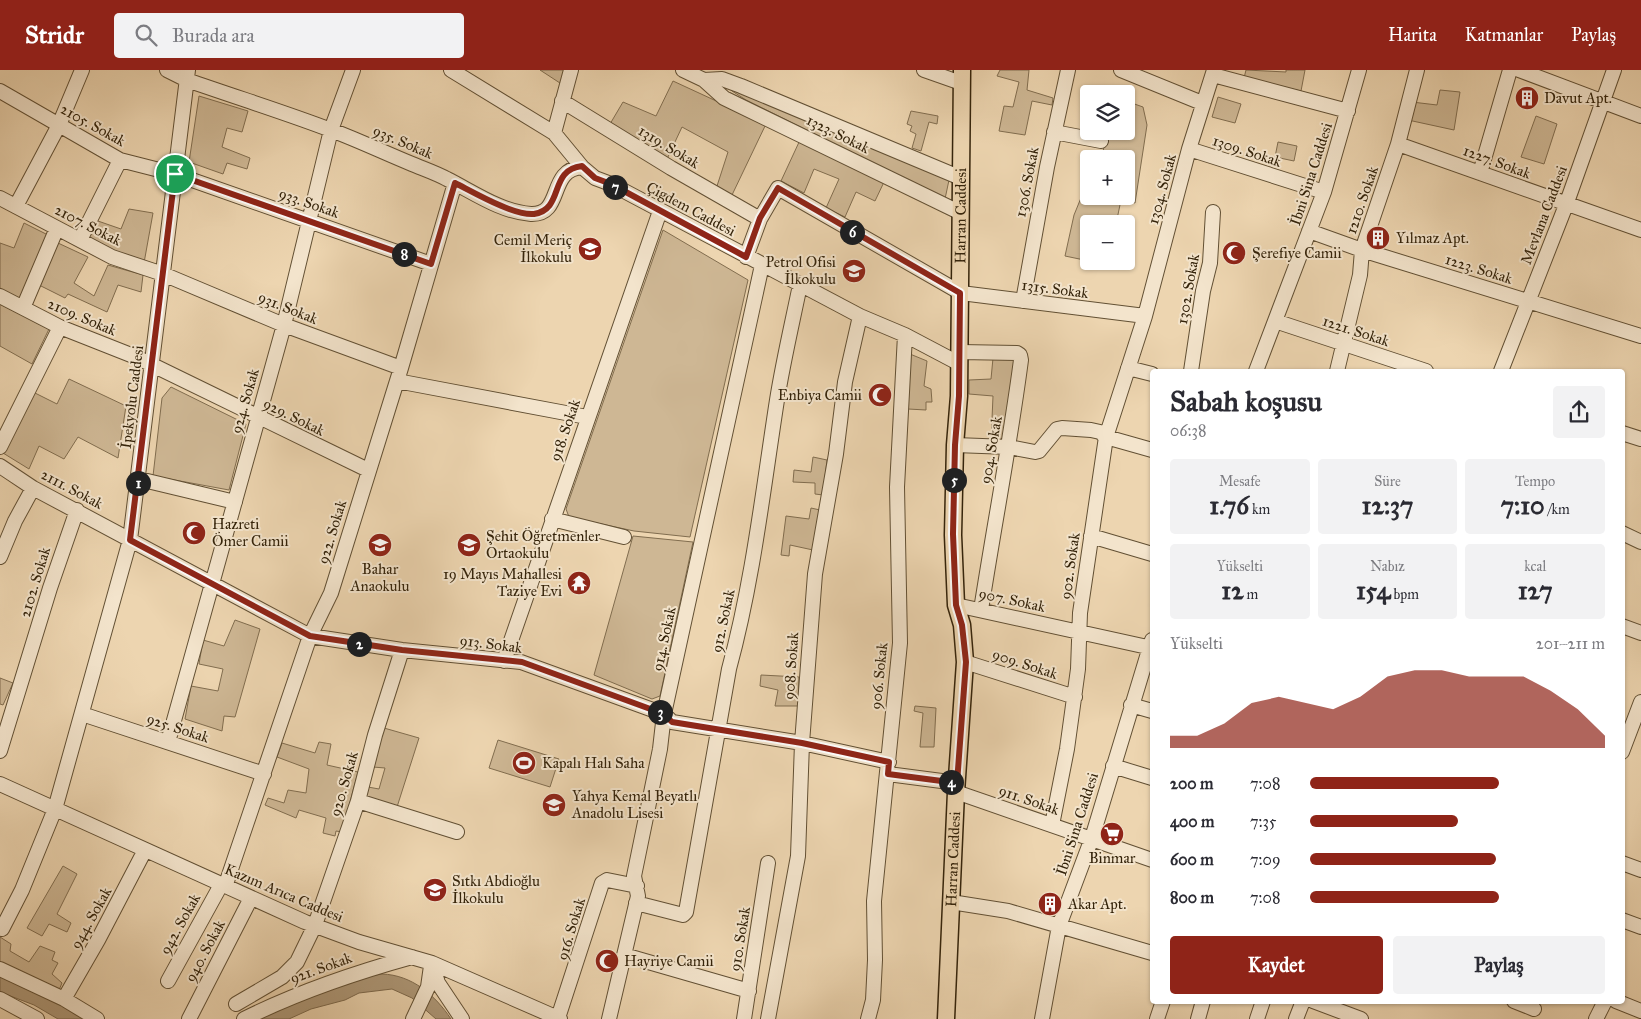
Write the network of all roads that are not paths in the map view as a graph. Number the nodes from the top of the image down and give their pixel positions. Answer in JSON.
{"nodes":[{"id":1,"x":82,"y":70,"type":"edge"},
{"id":2,"x":167,"y":70,"type":"edge"},
{"id":3,"x":353,"y":70,"type":"edge"},
{"id":4,"x":451,"y":70,"type":"edge"},
{"id":5,"x":571,"y":70,"type":"edge"},
{"id":6,"x":683,"y":70,"type":"edge"},
{"id":7,"x":924,"y":70,"type":"edge"},
{"id":8,"x":1068,"y":70,"type":"edge"},
{"id":9,"x":1120,"y":70,"type":"edge"},
{"id":10,"x":1359,"y":70,"type":"edge"},
{"id":11,"x":1416,"y":70,"type":"edge"},
{"id":12,"x":1510,"y":70,"type":"edge"},
{"id":13,"x":1519,"y":70,"type":"edge"},
{"id":14,"x":1614,"y":70,"type":"edge"},
{"id":15,"x":1214,"y":72,"type":"edge"},
{"id":16,"x":188,"y":75,"type":"edge"},
{"id":17,"x":962,"y":77,"type":"edge"},
{"id":18,"x":704,"y":80,"type":"junction"},
{"id":19,"x":0,"y":91,"type":"edge"},
{"id":20,"x":562,"y":101,"type":"junction"},
{"id":21,"x":1604,"y":102,"type":"junction"},
{"id":22,"x":1202,"y":103,"type":"junction"},
{"id":23,"x":1348,"y":110,"type":"junction"},
{"id":24,"x":1641,"y":116,"type":"edge"},
{"id":25,"x":59,"y":125,"type":"junction"},
{"id":26,"x":331,"y":130,"type":"junction"},
{"id":27,"x":1054,"y":132,"type":"junction"},
{"id":28,"x":554,"y":134,"type":"junction"},
{"id":29,"x":1101,"y":141,"type":"dead end"},
{"id":30,"x":1398,"y":144,"type":"junction"},
{"id":31,"x":1190,"y":149,"type":"junction"},
{"id":32,"x":120,"y":160,"type":"junction"},
{"id":33,"x":582,"y":166,"type":"junction"},
{"id":34,"x":1480,"y":173,"type":"junction"},
{"id":35,"x":175,"y":174,"type":"junction"},
{"id":36,"x":961,"y":178,"type":"junction"},
{"id":37,"x":455,"y":183,"type":"junction"},
{"id":38,"x":1324,"y":192,"type":"junction"},
{"id":39,"x":0,"y":198,"type":"edge"},
{"id":40,"x":1566,"y":205,"type":"junction"},
{"id":41,"x":16,"y":206,"type":"junction"},
{"id":42,"x":660,"y":211,"type":"junction"},
{"id":43,"x":1214,"y":212,"type":"dead end"},
{"id":44,"x":961,"y":213,"type":"junction"},
{"id":45,"x":760,"y":218,"type":"junction"},
{"id":46,"x":308,"y":220,"type":"junction"},
{"id":47,"x":58,"y":228,"type":"junction"},
{"id":48,"x":1641,"y":230,"type":"edge"},
{"id":49,"x":1309,"y":231,"type":"junction"},
{"id":50,"x":80,"y":240,"type":"junction"},
{"id":51,"x":1362,"y":250,"type":"junction"},
{"id":52,"x":746,"y":257,"type":"junction"},
{"id":53,"x":431,"y":264,"type":"junction"},
{"id":54,"x":762,"y":265,"type":"junction"},
{"id":55,"x":163,"y":274,"type":"junction"},
{"id":56,"x":800,"y":285,"type":"junction"},
{"id":57,"x":960,"y":293,"type":"junction"},
{"id":58,"x":0,"y":296,"type":"edge"},
{"id":59,"x":1528,"y":301,"type":"junction"},
{"id":60,"x":1023,"y":302,"type":"junction"},
{"id":61,"x":23,"y":308,"type":"junction"},
{"id":62,"x":860,"y":316,"type":"junction"},
{"id":63,"x":1145,"y":316,"type":"junction"},
{"id":64,"x":1275,"y":321,"type":"junction"},
{"id":65,"x":284,"y":325,"type":"junction"},
{"id":66,"x":60,"y":327,"type":"junction"},
{"id":67,"x":905,"y":335,"type":"junction"},
{"id":68,"x":1641,"y":336,"type":"edge"},
{"id":69,"x":1344,"y":345,"type":"junction"},
{"id":70,"x":960,"y":358,"type":"junction"},
{"id":71,"x":153,"y":366,"type":"junction"},
{"id":72,"x":1128,"y":368,"type":"junction"},
{"id":73,"x":1191,"y":369,"type":"edge"},
{"id":74,"x":1257,"y":369,"type":"edge"},
{"id":75,"x":1338,"y":369,"type":"edge"},
{"id":76,"x":1420,"y":369,"type":"edge"},
{"id":77,"x":1502,"y":369,"type":"edge"},
{"id":78,"x":399,"y":374,"type":"junction"},
{"id":79,"x":1150,"y":374,"type":"edge"},
{"id":80,"x":588,"y":416,"type":"junction"},
{"id":81,"x":257,"y":417,"type":"junction"},
{"id":82,"x":1625,"y":434,"type":"edge"},
{"id":83,"x":1106,"y":437,"type":"junction"},
{"id":84,"x":1641,"y":439,"type":"edge"},
{"id":85,"x":955,"y":445,"type":"junction"},
{"id":86,"x":1009,"y":447,"type":"junction"},
{"id":87,"x":0,"y":448,"type":"edge"},
{"id":88,"x":1150,"y":449,"type":"edge"},
{"id":89,"x":0,"y":466,"type":"edge"},
{"id":90,"x":368,"y":470,"type":"junction"},
{"id":91,"x":139,"y":479,"type":"junction"},
{"id":92,"x":33,"y":488,"type":"junction"},
{"id":93,"x":235,"y":502,"type":"junction"},
{"id":94,"x":77,"y":510,"type":"junction"},
{"id":95,"x":552,"y":519,"type":"junction"},
{"id":96,"x":1625,"y":534,"type":"edge"},
{"id":97,"x":1091,"y":536,"type":"junction"},
{"id":98,"x":624,"y":537,"type":"dead end"},
{"id":99,"x":130,"y":540,"type":"junction"},
{"id":100,"x":1641,"y":542,"type":"edge"},
{"id":101,"x":1150,"y":553,"type":"edge"},
{"id":102,"x":0,"y":557,"type":"edge"},
{"id":103,"x":214,"y":584,"type":"junction"},
{"id":104,"x":956,"y":605,"type":"junction"},
{"id":105,"x":981,"y":610,"type":"junction"},
{"id":106,"x":1625,"y":627,"type":"edge"},
{"id":107,"x":1081,"y":632,"type":"junction"},
{"id":108,"x":1641,"y":633,"type":"edge"},
{"id":109,"x":310,"y":636,"type":"junction"},
{"id":110,"x":1150,"y":645,"type":"edge"},
{"id":111,"x":402,"y":650,"type":"junction"},
{"id":112,"x":1150,"y":651,"type":"edge"},
{"id":113,"x":504,"y":661,"type":"junction"},
{"id":114,"x":966,"y":662,"type":"junction"},
{"id":115,"x":1075,"y":697,"type":"junction"},
{"id":116,"x":1641,"y":702,"type":"edge"},
{"id":117,"x":1131,"y":705,"type":"junction"},
{"id":118,"x":1150,"y":710,"type":"edge"},
{"id":119,"x":82,"y":714,"type":"junction"},
{"id":120,"x":664,"y":714,"type":"junction"},
{"id":121,"x":1632,"y":721,"type":"edge"},
{"id":122,"x":719,"y":730,"type":"junction"},
{"id":123,"x":168,"y":742,"type":"junction"},
{"id":124,"x":802,"y":743,"type":"junction"},
{"id":125,"x":1625,"y":743,"type":"edge"},
{"id":126,"x":0,"y":751,"type":"edge"},
{"id":127,"x":1114,"y":766,"type":"junction"},
{"id":128,"x":888,"y":768,"type":"junction"},
{"id":129,"x":264,"y":774,"type":"junction"},
{"id":130,"x":1150,"y":777,"type":"edge"},
{"id":131,"x":0,"y":784,"type":"edge"},
{"id":132,"x":957,"y":788,"type":"junction"},
{"id":133,"x":358,"y":801,"type":"junction"},
{"id":134,"x":55,"y":809,"type":"junction"},
{"id":135,"x":1052,"y":825,"type":"junction"},
{"id":136,"x":457,"y":832,"type":"dead end"},
{"id":137,"x":1092,"y":838,"type":"junction"},
{"id":138,"x":145,"y":850,"type":"junction"},
{"id":139,"x":1150,"y":859,"type":"edge"},
{"id":140,"x":768,"y":863,"type":"dead end"},
{"id":141,"x":1625,"y":864,"type":"edge"},
{"id":142,"x":1641,"y":870,"type":"edge"},
{"id":143,"x":224,"y":884,"type":"junction"},
{"id":144,"x":637,"y":886,"type":"junction"},
{"id":145,"x":251,"y":898,"type":"junction"},
{"id":146,"x":952,"y":902,"type":"junction"},
{"id":147,"x":636,"y":903,"type":"junction"},
{"id":148,"x":1625,"y":921,"type":"edge"},
{"id":149,"x":315,"y":925,"type":"junction"},
{"id":150,"x":1059,"y":926,"type":"junction"},
{"id":151,"x":1641,"y":927,"type":"edge"},
{"id":152,"x":2,"y":929,"type":"dead end"},
{"id":153,"x":1150,"y":952,"type":"edge"},
{"id":154,"x":624,"y":955,"type":"junction"},
{"id":155,"x":412,"y":957,"type":"junction"},
{"id":156,"x":432,"y":963,"type":"junction"},
{"id":157,"x":0,"y":968,"type":"edge"},
{"id":158,"x":168,"y":981,"type":"dead end"},
{"id":159,"x":748,"y":990,"type":"junction"},
{"id":160,"x":0,"y":999,"type":"edge"},
{"id":161,"x":64,"y":999,"type":"junction"},
{"id":162,"x":236,"y":1004,"type":"dead end"},
{"id":163,"x":1162,"y":1004,"type":"edge"},
{"id":164,"x":1202,"y":1004,"type":"edge"},
{"id":165,"x":1263,"y":1004,"type":"edge"},
{"id":166,"x":1302,"y":1004,"type":"edge"},
{"id":167,"x":1321,"y":1004,"type":"edge"},
{"id":168,"x":1520,"y":1004,"type":"edge"},
{"id":169,"x":1604,"y":1004,"type":"edge"},
{"id":170,"x":1625,"y":1004,"type":"edge"},
{"id":171,"x":1640,"y":1008,"type":"edge"},
{"id":172,"x":1533,"y":1010,"type":"edge"},
{"id":173,"x":414,"y":1017,"type":"edge"},
{"id":174,"x":37,"y":1019,"type":"edge"},
{"id":175,"x":97,"y":1019,"type":"edge"},
{"id":176,"x":189,"y":1019,"type":"edge"},
{"id":177,"x":244,"y":1019,"type":"edge"},
{"id":178,"x":462,"y":1019,"type":"edge"},
{"id":179,"x":559,"y":1019,"type":"edge"},
{"id":180,"x":609,"y":1019,"type":"edge"},
{"id":181,"x":744,"y":1019,"type":"edge"},
{"id":182,"x":768,"y":1019,"type":"edge"},
{"id":183,"x":868,"y":1019,"type":"edge"},
{"id":184,"x":946,"y":1019,"type":"edge"},
{"id":185,"x":1042,"y":1019,"type":"edge"},
{"id":186,"x":1157,"y":1019,"type":"edge"},
{"id":187,"x":1198,"y":1019,"type":"edge"},
{"id":188,"x":1257,"y":1019,"type":"edge"},
{"id":189,"x":1296,"y":1019,"type":"edge"},
{"id":190,"x":1361,"y":1019,"type":"edge"},
{"id":191,"x":1596,"y":1019,"type":"edge"}],
"edges":[{"from":1,"to":25,"type":"street"},
{"from":2,"to":16,"type":"street","name":"935. Sokak"},
{"from":3,"to":26,"type":"street","name":"924. Sokak"},
{"from":4,"to":28,"type":"street","name":"Çigdem Caddesi"},
{"from":5,"to":20,"type":"street"},
{"from":6,"to":18,"type":"street","name":"1323. Sokak"},
{"from":7,"to":17,"type":"street"},
{"from":8,"to":27,"type":"street","name":"1306. Sokak"},
{"from":9,"to":22,"type":"street"},
{"from":10,"to":23,"type":"street","name":"İbni Sina Caddesi"},
{"from":11,"to":30,"type":"street","name":"1210. Sokak"},
{"from":12,"to":34,"type":"street"},
{"from":13,"to":21,"type":"street"},
{"from":14,"to":21,"type":"street","name":"Mevlana Caddesi"},
{"from":15,"to":22,"type":"street","name":"1304. Sokak"},
{"from":15,"to":23,"type":"street"},
{"from":16,"to":26,"type":"street","name":"935. Sokak"},
{"from":16,"to":35,"type":"street","name":"İpekyolu Caddesi"},
{"from":17,"to":36,"type":"main road","name":"Harran Caddesi"},
{"from":18,"to":36,"type":"street","name":"1323. Sokak"},
{"from":18,"to":44,"type":"street","name":"1323. Sokak"},
{"from":19,"to":25,"type":"street","name":"2105. Sokak"},
{"from":20,"to":28,"type":"street"},
{"from":20,"to":45,"type":"street","name":"1319. Sokak"},
{"from":21,"to":24,"type":"street"},
{"from":21,"to":40,"type":"street","name":"Mevlana Caddesi"},
{"from":22,"to":31,"type":"street","name":"1304. Sokak"},
{"from":23,"to":38,"type":"street","name":"İbni Sina Caddesi"},
{"from":25,"to":32,"type":"street","name":"2105. Sokak"},
{"from":25,"to":41,"type":"street"},
{"from":26,"to":37,"type":"street","name":"935. Sokak"},
{"from":26,"to":46,"type":"street","name":"924. Sokak"},
{"from":27,"to":29,"type":"street"},
{"from":27,"to":60,"type":"street","name":"1306. Sokak"},
{"from":28,"to":33,"type":"street","name":"Çigdem Caddesi"},
{"from":30,"to":34,"type":"street","name":"1227. Sokak"},
{"from":30,"to":51,"type":"street","name":"1210. Sokak"},
{"from":31,"to":38,"type":"street","name":"1309. Sokak"},
{"from":31,"to":63,"type":"street","name":"1304. Sokak"},
{"from":32,"to":35,"type":"street","name":"2105. Sokak"},
{"from":32,"to":50,"type":"street"},
{"from":33,"to":37,"type":"street","name":"935. Sokak"},
{"from":33,"to":42,"type":"street","name":"Çigdem Caddesi"},
{"from":34,"to":40,"type":"street","name":"1227. Sokak"},
{"from":35,"to":46,"type":"street","name":"933. Sokak"},
{"from":35,"to":55,"type":"street","name":"İpekyolu Caddesi"},
{"from":36,"to":44,"type":"main road","name":"Harran Caddesi"},
{"from":37,"to":53,"type":"street","name":"922. Sokak"},
{"from":38,"to":49,"type":"street","name":"İbni Sina Caddesi"},
{"from":39,"to":41,"type":"street","name":"2107. Sokak"},
{"from":40,"to":48,"type":"street","name":"1227. Sokak"},
{"from":40,"to":59,"type":"street","name":"Mevlana Caddesi"},
{"from":41,"to":47,"type":"street","name":"2107. Sokak"},
{"from":42,"to":52,"type":"street","name":"Çigdem Caddesi"},
{"from":42,"to":80,"type":"street","name":"918. Sokak"},
{"from":43,"to":73,"type":"street","name":"1302. Sokak"},
{"from":44,"to":57,"type":"main road","name":"Harran Caddesi"},
{"from":45,"to":52,"type":"street"},
{"from":45,"to":57,"type":"street"},
{"from":46,"to":53,"type":"street","name":"933. Sokak"},
{"from":46,"to":65,"type":"street","name":"924. Sokak"},
{"from":47,"to":50,"type":"street","name":"2107. Sokak"},
{"from":47,"to":61,"type":"street"},
{"from":49,"to":51,"type":"street","name":"1223. Sokak"},
{"from":49,"to":64,"type":"street","name":"İbni Sina Caddesi"},
{"from":50,"to":55,"type":"street","name":"2107. Sokak"},
{"from":51,"to":59,"type":"street","name":"1223. Sokak"},
{"from":51,"to":69,"type":"street","name":"1210. Sokak"},
{"from":52,"to":54,"type":"street","name":"Çigdem Caddesi"},
{"from":53,"to":78,"type":"street","name":"922. Sokak"},
{"from":54,"to":56,"type":"street","name":"Çigdem Caddesi"},
{"from":54,"to":120,"type":"street","name":"914. Sokak"},
{"from":55,"to":65,"type":"street","name":"931. Sokak"},
{"from":55,"to":71,"type":"street","name":"İpekyolu Caddesi"},
{"from":56,"to":62,"type":"street","name":"Çigdem Caddesi"},
{"from":56,"to":122,"type":"street","name":"912. Sokak"},
{"from":57,"to":60,"type":"street","name":"1315. Sokak"},
{"from":57,"to":70,"type":"main road","name":"Harran Caddesi"},
{"from":58,"to":61,"type":"street","name":"2109. Sokak"},
{"from":59,"to":68,"type":"street","name":"1223. Sokak"},
{"from":59,"to":77,"type":"street","name":"Mevlana Caddesi"},
{"from":60,"to":63,"type":"street","name":"1315. Sokak"},
{"from":61,"to":66,"type":"street","name":"2109. Sokak"},
{"from":62,"to":67,"type":"street","name":"Çigdem Caddesi"},
{"from":62,"to":124,"type":"street","name":"908. Sokak"},
{"from":63,"to":72,"type":"street","name":"902. Sokak"},
{"from":64,"to":69,"type":"street","name":"1221. Sokak"},
{"from":64,"to":74,"type":"street","name":"İbni Sina Caddesi"},
{"from":65,"to":78,"type":"street","name":"931. Sokak"},
{"from":65,"to":81,"type":"street","name":"924. Sokak"},
{"from":66,"to":71,"type":"street","name":"2109. Sokak"},
{"from":66,"to":87,"type":"street"},
{"from":67,"to":70,"type":"street","name":"Çigdem Caddesi"},
{"from":67,"to":128,"type":"street","name":"906. Sokak"},
{"from":69,"to":75,"type":"street","name":"1210. Sokak"},
{"from":69,"to":76,"type":"street","name":"1221. Sokak"},
{"from":70,"to":85,"type":"main road","name":"Harran Caddesi"},
{"from":70,"to":86,"type":"street","name":"904. Sokak"},
{"from":71,"to":81,"type":"street","name":"929. Sokak"},
{"from":71,"to":91,"type":"street","name":"İpekyolu Caddesi"},
{"from":72,"to":79,"type":"street"},
{"from":72,"to":83,"type":"street","name":"902. Sokak"},
{"from":78,"to":80,"type":"street","name":"931. Sokak"},
{"from":78,"to":90,"type":"street","name":"922. Sokak"},
{"from":80,"to":95,"type":"street","name":"918. Sokak"},
{"from":81,"to":90,"type":"street","name":"929. Sokak"},
{"from":81,"to":93,"type":"street","name":"924. Sokak"},
{"from":82,"to":84,"type":"street"},
{"from":83,"to":86,"type":"street"},
{"from":83,"to":88,"type":"street"},
{"from":83,"to":97,"type":"street","name":"902. Sokak"},
{"from":85,"to":86,"type":"street"},
{"from":85,"to":104,"type":"main road","name":"Harran Caddesi"},
{"from":86,"to":105,"type":"street","name":"904. Sokak"},
{"from":89,"to":92,"type":"street","name":"2111. Sokak"},
{"from":90,"to":109,"type":"street","name":"922. Sokak"},
{"from":91,"to":93,"type":"street"},
{"from":91,"to":99,"type":"street","name":"İpekyolu Caddesi"},
{"from":92,"to":94,"type":"street","name":"2111. Sokak"},
{"from":92,"to":102,"type":"street"},
{"from":93,"to":103,"type":"street","name":"924. Sokak"},
{"from":94,"to":99,"type":"street","name":"2111. Sokak"},
{"from":94,"to":126,"type":"street","name":"2102. Sokak"},
{"from":95,"to":98,"type":"street"},
{"from":95,"to":113,"type":"street","name":"918. Sokak"},
{"from":96,"to":100,"type":"street"},
{"from":97,"to":101,"type":"street"},
{"from":97,"to":107,"type":"street","name":"902. Sokak"},
{"from":99,"to":103,"type":"street","name":"913. Sokak"},
{"from":99,"to":119,"type":"street","name":"İpekyolu Caddesi"},
{"from":103,"to":109,"type":"street","name":"913. Sokak"},
{"from":103,"to":123,"type":"street","name":"924. Sokak"},
{"from":104,"to":105,"type":"street","name":"907. Sokak"},
{"from":104,"to":114,"type":"main road","name":"Harran Caddesi"},
{"from":105,"to":107,"type":"street","name":"907. Sokak"},
{"from":106,"to":108,"type":"street"},
{"from":107,"to":110,"type":"street","name":"907. Sokak"},
{"from":107,"to":115,"type":"street","name":"902. Sokak"},
{"from":109,"to":111,"type":"street","name":"913. Sokak"},
{"from":109,"to":129,"type":"street","name":"922. Sokak"},
{"from":111,"to":113,"type":"street","name":"913. Sokak"},
{"from":111,"to":133,"type":"street","name":"920. Sokak"},
{"from":112,"to":117,"type":"street","name":"İbni Sina Caddesi"},
{"from":113,"to":120,"type":"street","name":"913. Sokak"},
{"from":114,"to":115,"type":"street","name":"909. Sokak"},
{"from":114,"to":132,"type":"main road","name":"Harran Caddesi"},
{"from":115,"to":135,"type":"street","name":"902. Sokak"},
{"from":116,"to":121,"type":"street"},
{"from":117,"to":118,"type":"street"},
{"from":117,"to":127,"type":"street","name":"İbni Sina Caddesi"},
{"from":119,"to":123,"type":"street","name":"925. Sokak"},
{"from":119,"to":134,"type":"street","name":"İpekyolu Caddesi"},
{"from":120,"to":122,"type":"street","name":"913. Sokak"},
{"from":120,"to":144,"type":"street","name":"914. Sokak"},
{"from":121,"to":125,"type":"street"},
{"from":122,"to":124,"type":"street","name":"913. Sokak"},
{"from":122,"to":147,"type":"street","name":"912. Sokak"},
{"from":123,"to":129,"type":"street","name":"925. Sokak"},
{"from":124,"to":128,"type":"street","name":"913. Sokak"},
{"from":124,"to":182,"type":"street","name":"908. Sokak"},
{"from":127,"to":130,"type":"street"},
{"from":127,"to":137,"type":"street","name":"İbni Sina Caddesi"},
{"from":128,"to":132,"type":"street","name":"913. Sokak"},
{"from":128,"to":183,"type":"street","name":"906. Sokak"},
{"from":129,"to":143,"type":"street","name":"922. Sokak"},
{"from":131,"to":134,"type":"street","name":"Kazım Arıca Caddesi"},
{"from":132,"to":135,"type":"street","name":"911. Sokak"},
{"from":132,"to":146,"type":"main road","name":"Harran Caddesi"},
{"from":133,"to":136,"type":"street"},
{"from":133,"to":149,"type":"street","name":"920. Sokak"},
{"from":134,"to":138,"type":"street","name":"Kazım Arıca Caddesi"},
{"from":134,"to":152,"type":"street","name":"İpekyolu Caddesi"},
{"from":135,"to":137,"type":"street","name":"911. Sokak"},
{"from":137,"to":139,"type":"street","name":"911. Sokak"},
{"from":137,"to":150,"type":"street","name":"İbni Sina Caddesi"},
{"from":138,"to":143,"type":"street","name":"Kazım Arıca Caddesi"},
{"from":138,"to":161,"type":"street","name":"944. Sokak"},
{"from":140,"to":159,"type":"street","name":"910. Sokak"},
{"from":141,"to":142,"type":"street"},
{"from":143,"to":145,"type":"street","name":"Kazım Arıca Caddesi"},
{"from":143,"to":158,"type":"street","name":"942. Sokak"},
{"from":144,"to":147,"type":"street","name":"914. Sokak"},
{"from":144,"to":179,"type":"street","name":"916. Sokak"},
{"from":145,"to":149,"type":"street","name":"Kazım Arıca Caddesi"},
{"from":145,"to":176,"type":"street","name":"940. Sokak"},
{"from":146,"to":150,"type":"street"},
{"from":146,"to":184,"type":"main road","name":"Harran Caddesi"},
{"from":147,"to":154,"type":"street","name":"914. Sokak"},
{"from":148,"to":151,"type":"street"},
{"from":149,"to":155,"type":"street","name":"Kazım Arıca Caddesi"},
{"from":149,"to":162,"type":"street","name":"920. Sokak"},
{"from":150,"to":153,"type":"street"},
{"from":150,"to":185,"type":"street","name":"İbni Sina Caddesi"},
{"from":154,"to":159,"type":"street"},
{"from":154,"to":180,"type":"street","name":"914. Sokak"},
{"from":155,"to":156,"type":"street","name":"Kazım Arıca Caddesi"},
{"from":155,"to":177,"type":"street","name":"921. Sokak"},
{"from":156,"to":173,"type":"street"},
{"from":156,"to":178,"type":"street"},
{"from":156,"to":179,"type":"street","name":"Kazım Arıca Caddesi"},
{"from":157,"to":161,"type":"street"},
{"from":159,"to":181,"type":"street","name":"910. Sokak"},
{"from":160,"to":174,"type":"street"},
{"from":161,"to":175,"type":"street"},
{"from":163,"to":186,"type":"street"},
{"from":164,"to":187,"type":"street"},
{"from":165,"to":188,"type":"street"},
{"from":166,"to":189,"type":"street"},
{"from":167,"to":190,"type":"street"},
{"from":168,"to":172,"type":"street"},
{"from":169,"to":191,"type":"street"},
{"from":170,"to":171,"type":"street"}]}
